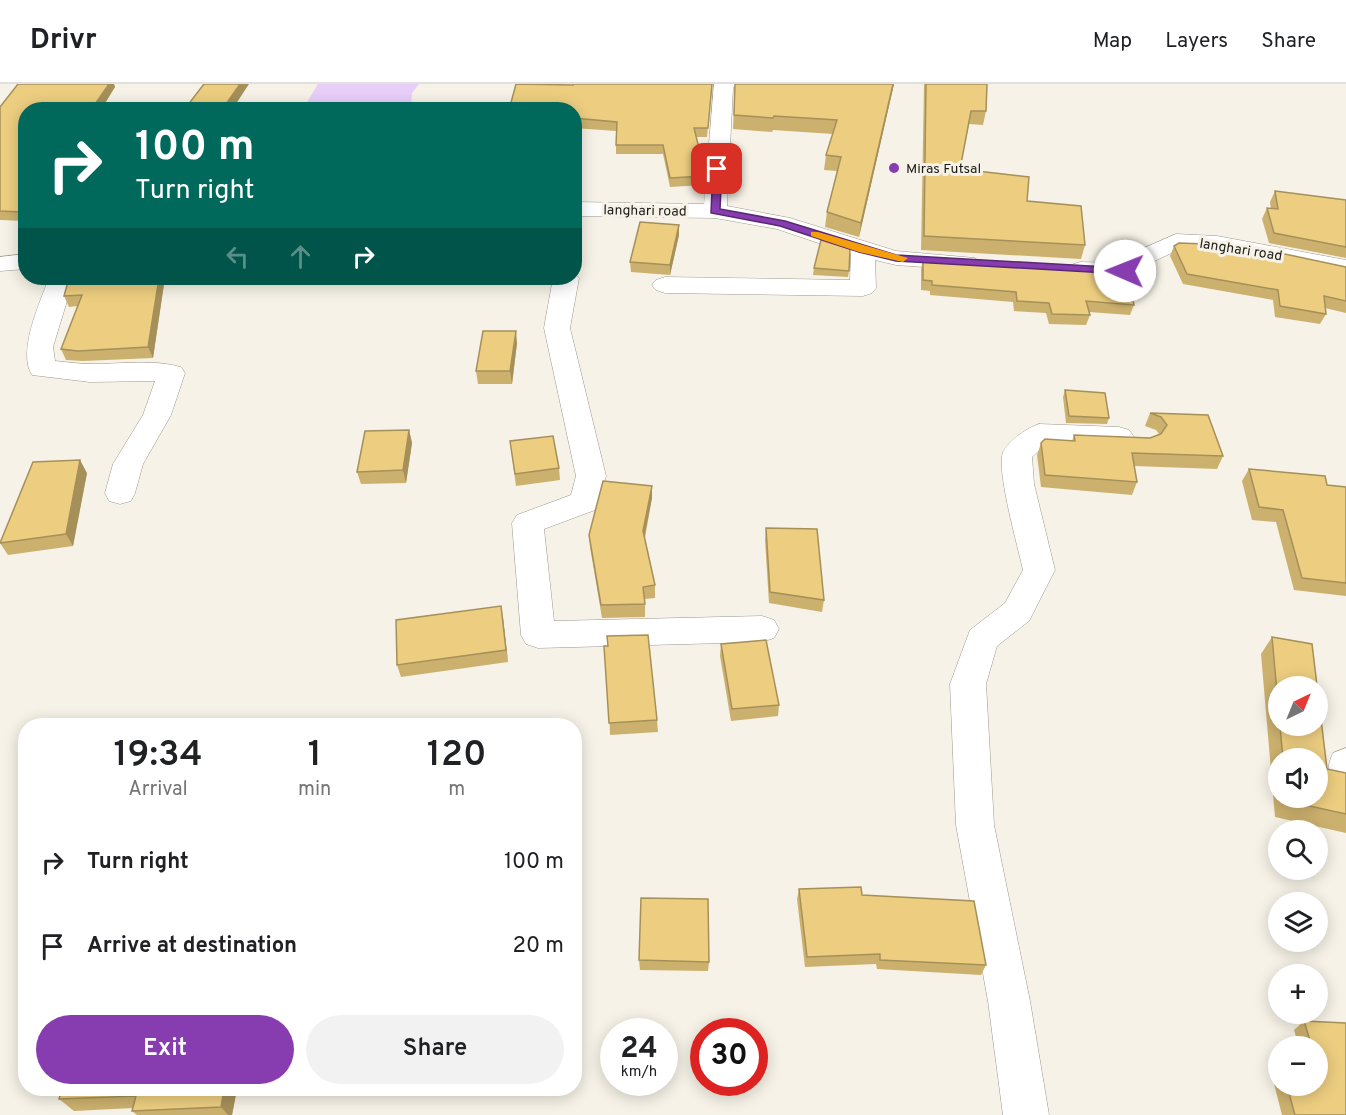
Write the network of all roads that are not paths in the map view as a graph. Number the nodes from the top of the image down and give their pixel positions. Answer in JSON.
{"nodes":[{"id":1,"x":726,"y":84,"type":"edge"},
{"id":2,"x":715,"y":211,"type":"junction"},
{"id":3,"x":582,"y":215,"type":"edge"},
{"id":4,"x":862,"y":250,"type":"junction"},
{"id":5,"x":18,"y":262,"type":"edge"},
{"id":6,"x":0,"y":264,"type":"edge"},
{"id":7,"x":988,"y":264,"type":"edge"},
{"id":8,"x":1346,"y":268,"type":"edge"},
{"id":9,"x":1058,"y":269,"type":"edge"},
{"id":10,"x":59,"y":285,"type":"edge"},
{"id":11,"x":565,"y":285,"type":"edge"},
{"id":12,"x":664,"y":285,"type":"dead end"},
{"id":13,"x":1144,"y":438,"type":"edge"},
{"id":14,"x":120,"y":492,"type":"dead end"},
{"id":15,"x":762,"y":629,"type":"dead end"},
{"id":16,"x":1346,"y":764,"type":"edge"},
{"id":17,"x":1346,"y":775,"type":"edge"},
{"id":18,"x":1026,"y":1115,"type":"edge"}],
"edges":[{"from":1,"to":2,"type":"street"},
{"from":2,"to":3,"type":"street","name":"langhari road"},
{"from":2,"to":4,"type":"street","name":"langhari road"},
{"from":4,"to":7,"type":"street","name":"langhari road"},
{"from":4,"to":12,"type":"street"},
{"from":5,"to":6,"type":"street"},
{"from":8,"to":9,"type":"street","name":"langhari road"},
{"from":10,"to":14,"type":"street"},
{"from":11,"to":15,"type":"street"},
{"from":13,"to":18,"type":"street"},
{"from":16,"to":17,"type":"street"}]}
